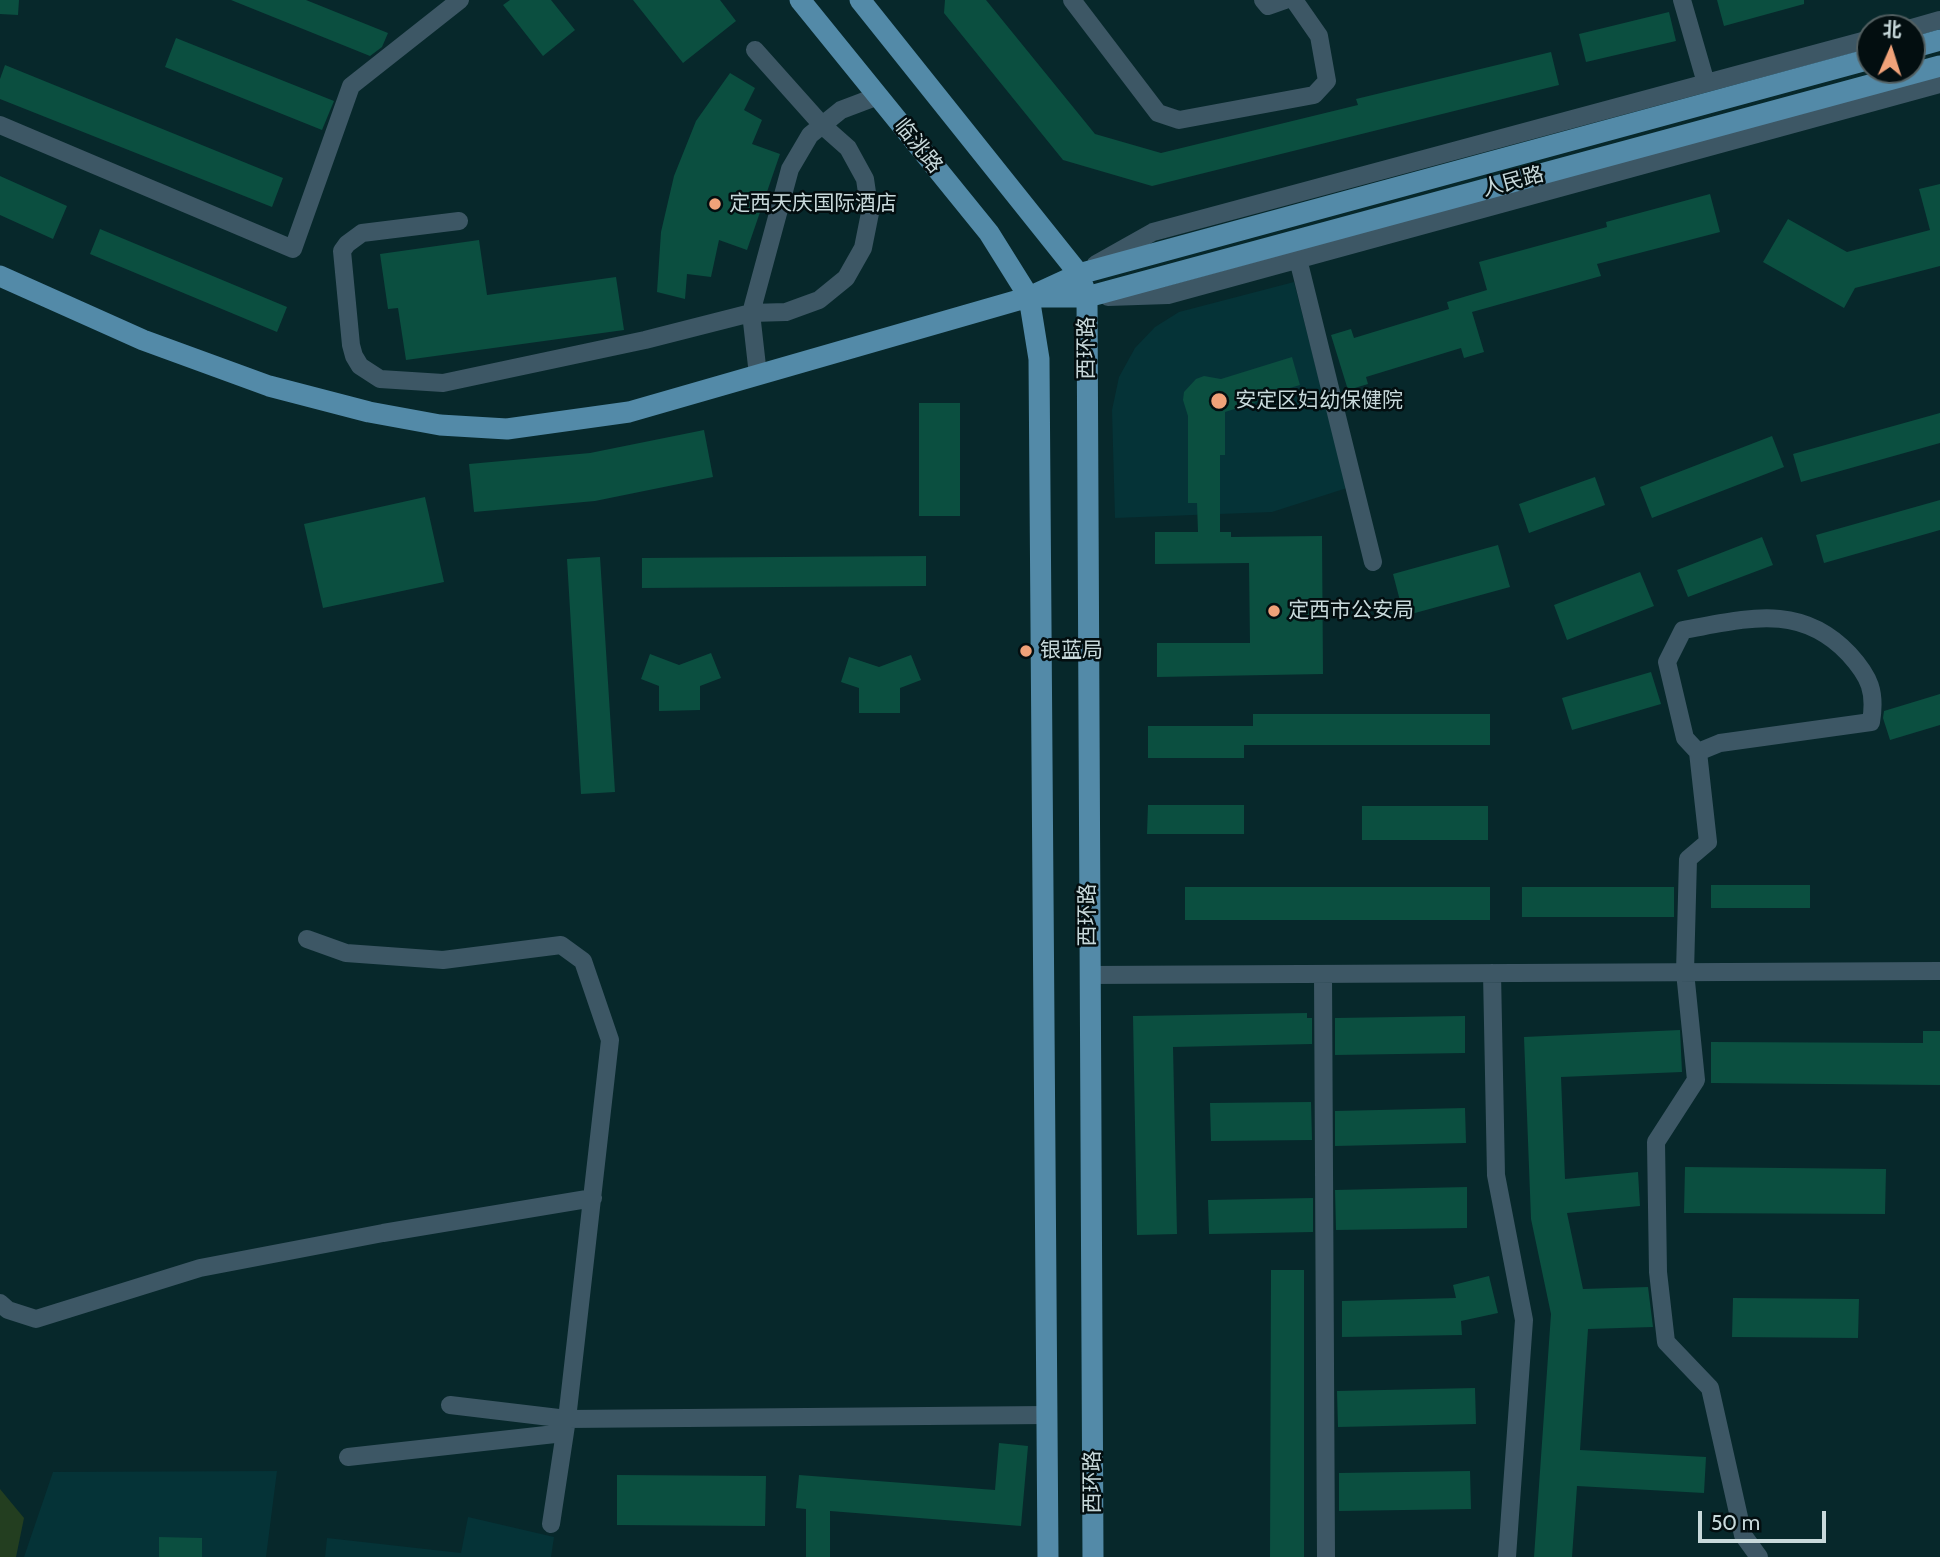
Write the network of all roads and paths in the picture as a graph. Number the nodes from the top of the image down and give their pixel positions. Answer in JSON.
{"nodes":[{"id":1,"x":460,"y":0,"type":"edge"},
{"id":2,"x":800,"y":0,"type":"edge"},
{"id":3,"x":860,"y":0,"type":"edge"},
{"id":4,"x":1072,"y":0,"type":"edge"},
{"id":5,"x":1263,"y":0,"type":"edge"},
{"id":6,"x":1285,"y":0,"type":"edge"},
{"id":7,"x":1294,"y":0,"type":"edge"},
{"id":8,"x":1682,"y":0,"type":"edge"},
{"id":9,"x":1856,"y":43,"type":"edge"},
{"id":10,"x":755,"y":50,"type":"dead end"},
{"id":11,"x":1856,"y":63,"type":"edge"},
{"id":12,"x":1940,"y":66,"type":"edge"},
{"id":13,"x":1706,"y":83,"type":"junction"},
{"id":14,"x":1940,"y":84,"type":"edge"},
{"id":15,"x":878,"y":96,"type":"junction"},
{"id":16,"x":0,"y":125,"type":"edge"},
{"id":17,"x":822,"y":125,"type":"junction"},
{"id":18,"x":459,"y":220,"type":"dead end"},
{"id":19,"x":1298,"y":259,"type":"junction"},
{"id":20,"x":1079,"y":274,"type":"junction"},
{"id":21,"x":0,"y":276,"type":"edge"},
{"id":22,"x":1030,"y":297,"type":"junction"},
{"id":23,"x":1087,"y":297,"type":"junction"},
{"id":24,"x":751,"y":313,"type":"junction"},
{"id":25,"x":758,"y":375,"type":"junction"},
{"id":26,"x":1373,"y":562,"type":"dead end"},
{"id":27,"x":1698,"y":752,"type":"junction"},
{"id":28,"x":307,"y":939,"type":"dead end"},
{"id":29,"x":1940,"y":971,"type":"edge"},
{"id":30,"x":1685,"y":972,"type":"junction"},
{"id":31,"x":1492,"y":973,"type":"junction"},
{"id":32,"x":1323,"y":974,"type":"junction"},
{"id":33,"x":1088,"y":975,"type":"junction"},
{"id":34,"x":593,"y":1198,"type":"junction"},
{"id":35,"x":0,"y":1303,"type":"edge"},
{"id":36,"x":450,"y":1405,"type":"dead end"},
{"id":37,"x":1047,"y":1415,"type":"junction"},
{"id":38,"x":567,"y":1419,"type":"junction"},
{"id":39,"x":348,"y":1457,"type":"dead end"},
{"id":40,"x":551,"y":1524,"type":"dead end"},
{"id":41,"x":1048,"y":1557,"type":"edge"},
{"id":42,"x":1093,"y":1557,"type":"edge"},
{"id":43,"x":1326,"y":1557,"type":"edge"},
{"id":44,"x":1507,"y":1557,"type":"edge"},
{"id":45,"x":1759,"y":1557,"type":"edge"}],
"edges":[{"from":1,"to":16,"type":"street"},
{"from":2,"to":15,"type":"main road","name":"临洮路"},
{"from":3,"to":20,"type":"main road"},
{"from":4,"to":7,"type":"street"},
{"from":5,"to":6,"type":"street"},
{"from":8,"to":13,"type":"street"},
{"from":9,"to":13,"type":"street","name":"人民路"},
{"from":10,"to":17,"type":"street"},
{"from":11,"to":20,"type":"main road","name":"人民路"},
{"from":12,"to":23,"type":"main road","name":"人民路"},
{"from":13,"to":20,"type":"street","name":"人民路"},
{"from":14,"to":19,"type":"street","name":"人民路"},
{"from":15,"to":17,"type":"street"},
{"from":15,"to":22,"type":"main road","name":"临洮路"},
{"from":17,"to":24,"type":"street"},
{"from":17,"to":24,"type":"street"},
{"from":18,"to":24,"type":"street"},
{"from":19,"to":23,"type":"street","name":"人民路"},
{"from":19,"to":26,"type":"street"},
{"from":20,"to":22,"type":"main road","name":"人民路"},
{"from":20,"to":23,"type":"main road","name":"西环路"},
{"from":21,"to":25,"type":"main road"},
{"from":22,"to":23,"type":"main road","name":"人民路"},
{"from":22,"to":25,"type":"main road"},
{"from":22,"to":37,"type":"main road"},
{"from":23,"to":33,"type":"main road","name":"西环路"},
{"from":24,"to":25,"type":"street"},
{"from":27,"to":27,"type":"street"},
{"from":27,"to":30,"type":"street"},
{"from":28,"to":34,"type":"street"},
{"from":29,"to":30,"type":"street"},
{"from":30,"to":31,"type":"street"},
{"from":30,"to":45,"type":"street"},
{"from":31,"to":32,"type":"street"},
{"from":31,"to":44,"type":"street"},
{"from":32,"to":33,"type":"street"},
{"from":32,"to":43,"type":"street"},
{"from":33,"to":42,"type":"main road","name":"西环路"},
{"from":34,"to":35,"type":"street"},
{"from":34,"to":38,"type":"street"},
{"from":36,"to":38,"type":"street"},
{"from":37,"to":38,"type":"street"},
{"from":37,"to":41,"type":"main road"},
{"from":38,"to":39,"type":"street"},
{"from":38,"to":40,"type":"street"}]}
